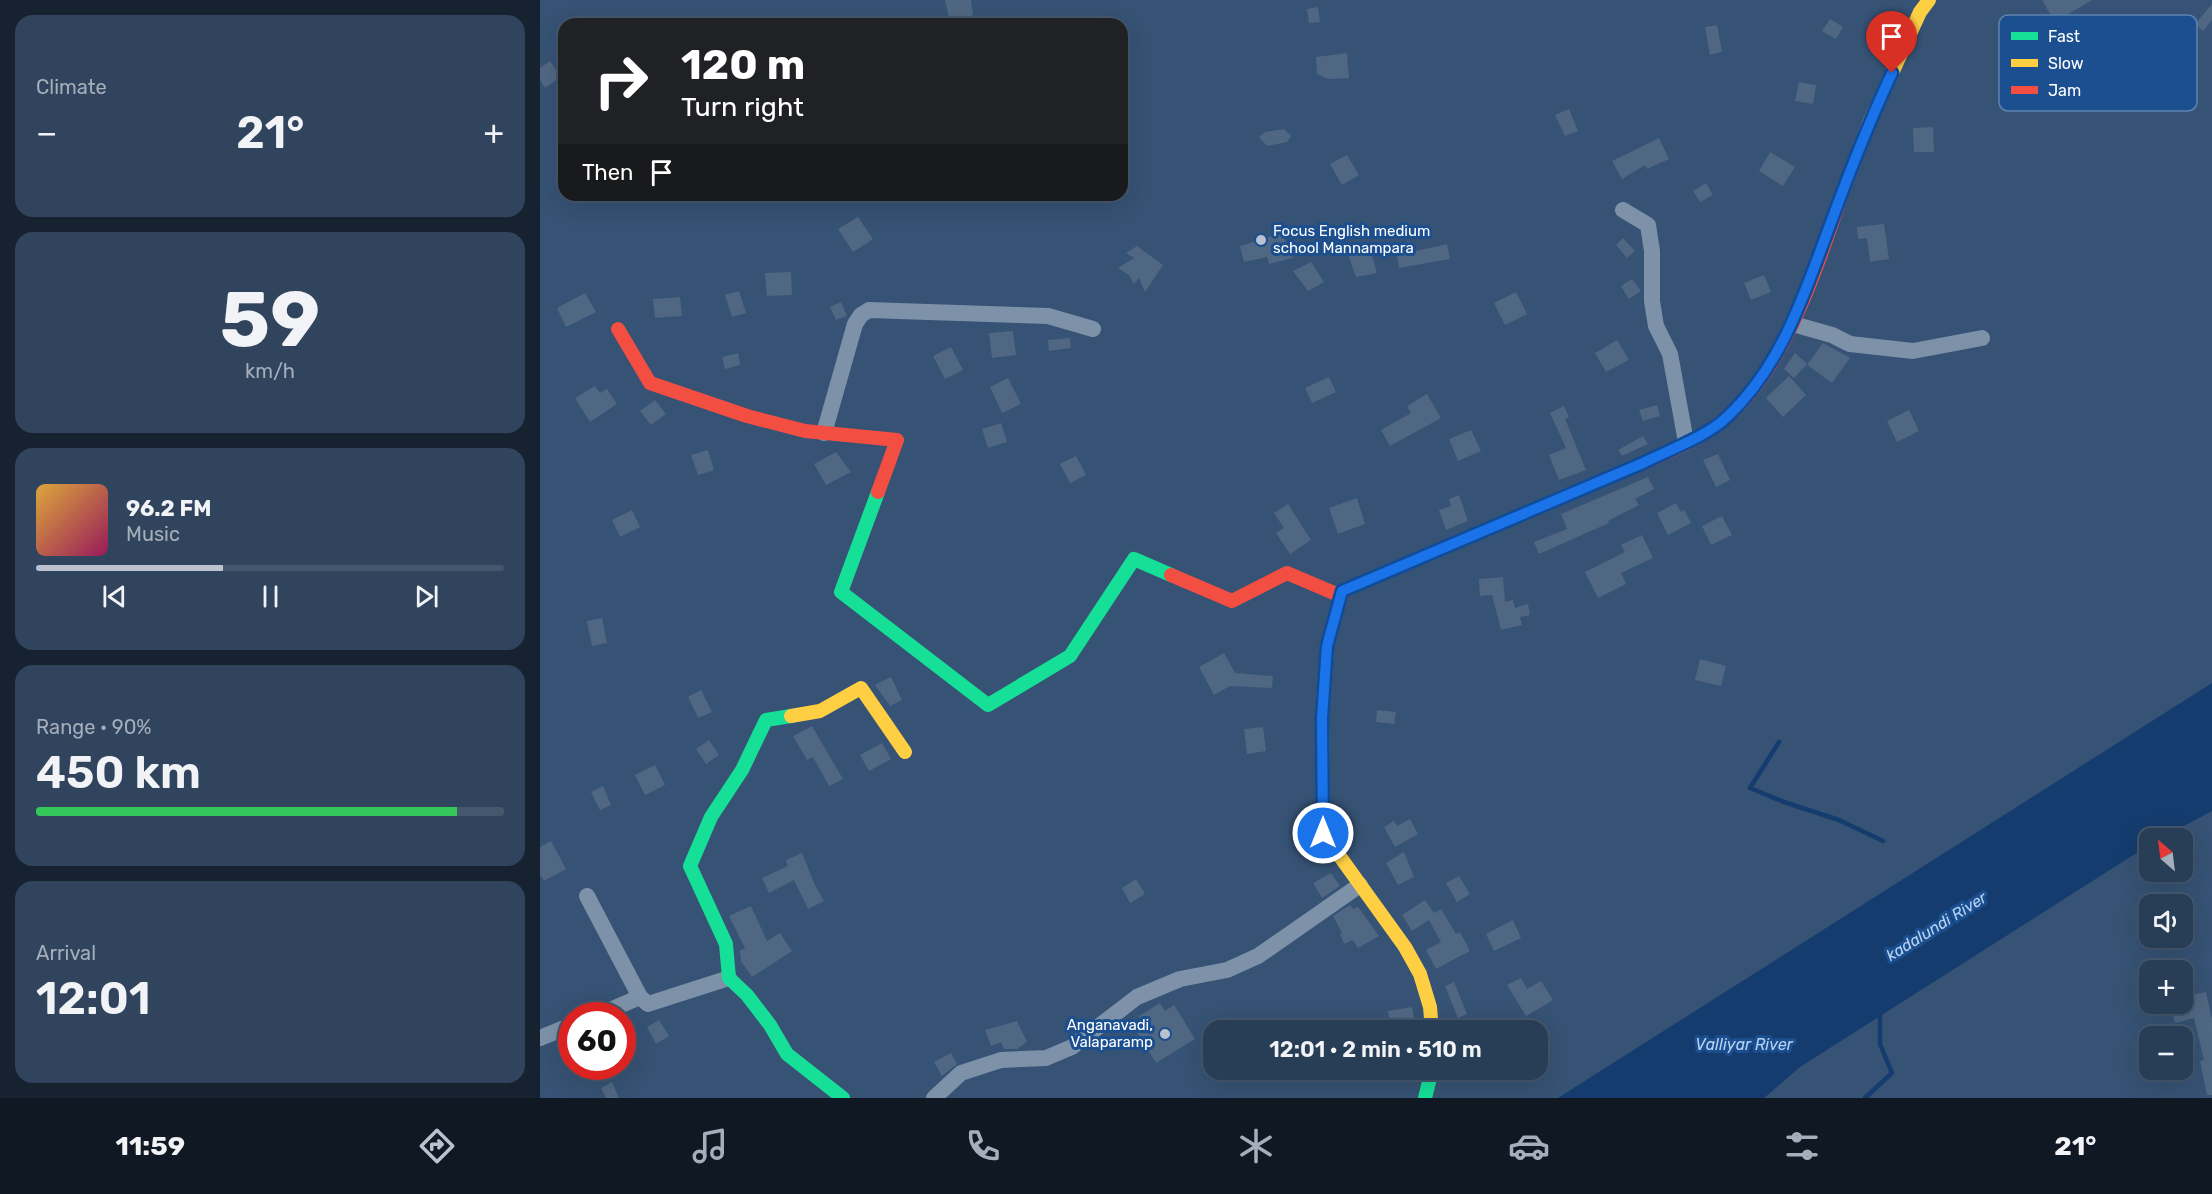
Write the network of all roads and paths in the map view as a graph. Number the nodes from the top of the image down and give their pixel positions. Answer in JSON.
{"nodes":[{"id":1,"x":1929,"y":0,"type":"edge"},
{"id":2,"x":1623,"y":210,"type":"dead end"},
{"id":3,"x":1793,"y":324,"type":"junction"},
{"id":4,"x":1093,"y":328,"type":"dead end"},
{"id":5,"x":618,"y":329,"type":"dead end"},
{"id":6,"x":1982,"y":338,"type":"dead end"},
{"id":7,"x":824,"y":433,"type":"junction"},
{"id":8,"x":1686,"y":442,"type":"junction"},
{"id":9,"x":1341,"y":596,"type":"junction"},
{"id":10,"x":905,"y":752,"type":"dead end"},
{"id":11,"x":1360,"y":885,"type":"junction"},
{"id":12,"x":587,"y":896,"type":"dead end"},
{"id":13,"x":729,"y":978,"type":"junction"},
{"id":14,"x":640,"y":997,"type":"junction"},
{"id":15,"x":628,"y":1002,"type":"edge"},
{"id":16,"x":1431,"y":1020,"type":"edge"},
{"id":17,"x":558,"y":1031,"type":"edge"},
{"id":18,"x":540,"y":1038,"type":"edge"},
{"id":19,"x":1430,"y":1080,"type":"edge"},
{"id":20,"x":843,"y":1098,"type":"edge"},
{"id":21,"x":934,"y":1098,"type":"edge"},
{"id":22,"x":1425,"y":1098,"type":"edge"}],
"edges":[{"from":1,"to":3,"type":"street"},
{"from":2,"to":8,"type":"street"},
{"from":3,"to":6,"type":"street"},
{"from":3,"to":8,"type":"street"},
{"from":4,"to":7,"type":"street"},
{"from":5,"to":7,"type":"street"},
{"from":7,"to":9,"type":"street"},
{"from":8,"to":9,"type":"street"},
{"from":9,"to":11,"type":"street"},
{"from":10,"to":13,"type":"street"},
{"from":11,"to":16,"type":"street"},
{"from":11,"to":21,"type":"street"},
{"from":12,"to":14,"type":"street"},
{"from":13,"to":14,"type":"street"},
{"from":13,"to":20,"type":"street"},
{"from":14,"to":15,"type":"street"},
{"from":17,"to":18,"type":"street"},
{"from":19,"to":22,"type":"street"}]}
